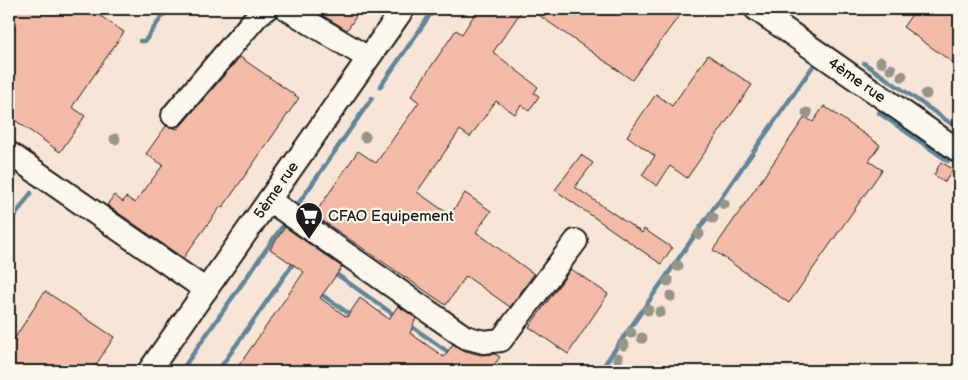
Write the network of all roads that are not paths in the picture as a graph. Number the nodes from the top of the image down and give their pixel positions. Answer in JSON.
{"nodes":[{"id":1,"x":266,"y":9,"type":"edge"},
{"id":2,"x":287,"y":9,"type":"edge"},
{"id":3,"x":403,"y":9,"type":"edge"},
{"id":4,"x":756,"y":9,"type":"edge"},
{"id":5,"x":368,"y":58,"type":"junction"},
{"id":6,"x":173,"y":115,"type":"dead end"},
{"id":7,"x":959,"y":150,"type":"edge"},
{"id":8,"x":9,"y":153,"type":"edge"},
{"id":9,"x":269,"y":200,"type":"junction"},
{"id":10,"x":576,"y":241,"type":"dead end"},
{"id":11,"x":206,"y":290,"type":"junction"},
{"id":12,"x":149,"y":371,"type":"edge"}],
"edges":[{"from":1,"to":6,"type":"street"},
{"from":2,"to":5,"type":"street"},
{"from":3,"to":5,"type":"street","name":"5ème rue"},
{"from":4,"to":7,"type":"street","name":"4ème rue"},
{"from":5,"to":9,"type":"street","name":"5ème rue"},
{"from":8,"to":11,"type":"street"},
{"from":9,"to":10,"type":"street"},
{"from":9,"to":11,"type":"street","name":"5ème rue"},
{"from":11,"to":12,"type":"street","name":"5ème rue"}]}
